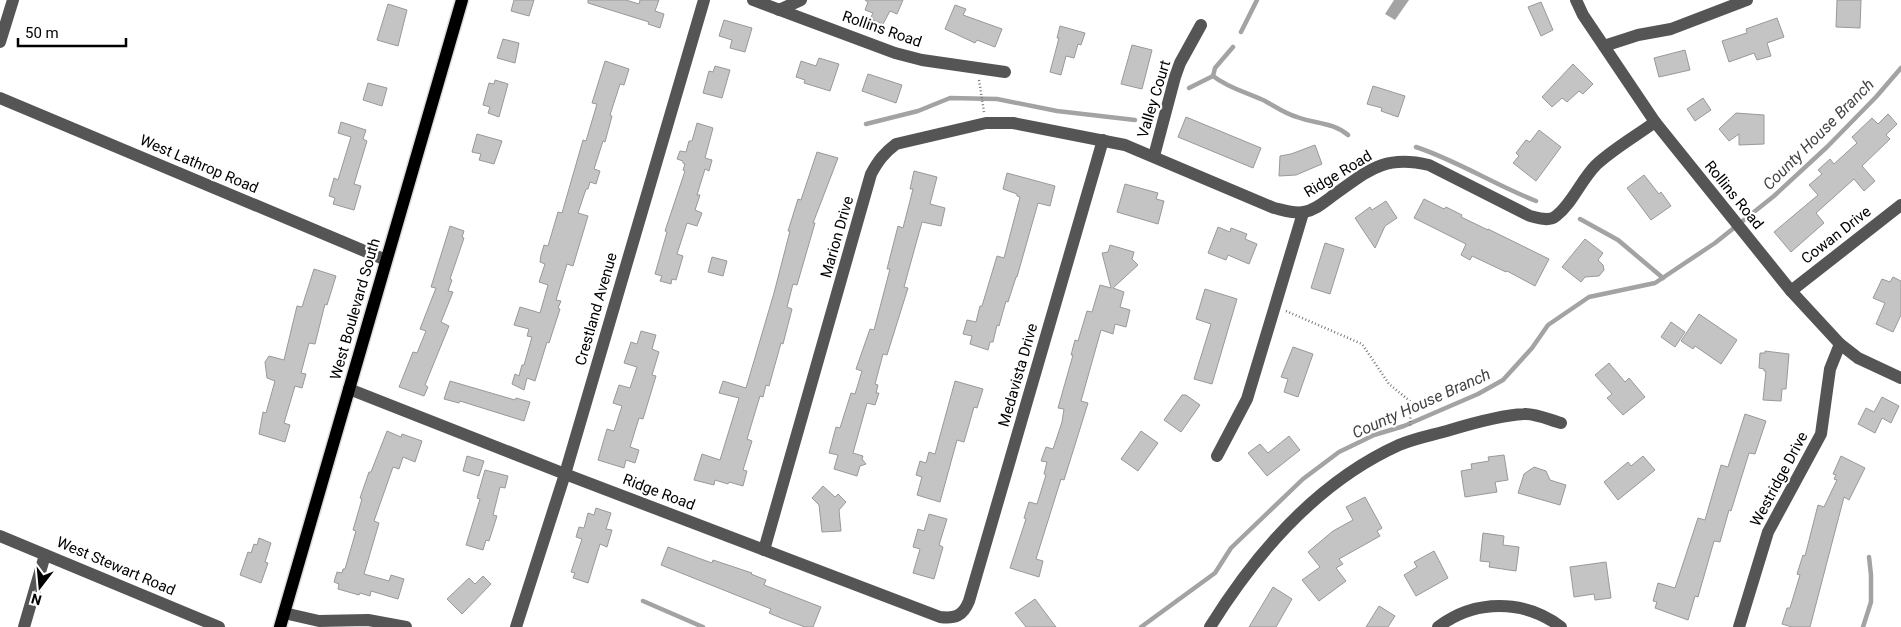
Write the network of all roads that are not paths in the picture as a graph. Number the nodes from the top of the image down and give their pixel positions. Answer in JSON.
{"nodes":[{"id":1,"x":13,"y":0,"type":"edge"},
{"id":2,"x":462,"y":0,"type":"edge"},
{"id":3,"x":704,"y":0,"type":"edge"},
{"id":4,"x":752,"y":0,"type":"edge"},
{"id":5,"x":801,"y":0,"type":"edge"},
{"id":6,"x":1576,"y":0,"type":"edge"},
{"id":7,"x":1747,"y":0,"type":"edge"},
{"id":8,"x":779,"y":10,"type":"junction"},
{"id":9,"x":1201,"y":25,"type":"dead end"},
{"id":10,"x":0,"y":42,"type":"edge"},
{"id":11,"x":1604,"y":46,"type":"junction"},
{"id":12,"x":1005,"y":72,"type":"dead end"},
{"id":13,"x":0,"y":98,"type":"edge"},
{"id":14,"x":1655,"y":122,"type":"junction"},
{"id":15,"x":1103,"y":140,"type":"junction"},
{"id":16,"x":1154,"y":156,"type":"junction"},
{"id":17,"x":1901,"y":205,"type":"edge"},
{"id":18,"x":1303,"y":212,"type":"junction"},
{"id":19,"x":386,"y":260,"type":"junction"},
{"id":20,"x":1790,"y":291,"type":"junction"},
{"id":21,"x":1840,"y":344,"type":"junction"},
{"id":22,"x":1901,"y":378,"type":"edge"},
{"id":23,"x":349,"y":389,"type":"junction"},
{"id":24,"x":1561,"y":423,"type":"dead end"},
{"id":25,"x":1217,"y":456,"type":"dead end"},
{"id":26,"x":565,"y":474,"type":"junction"},
{"id":27,"x":0,"y":536,"type":"edge"},
{"id":28,"x":764,"y":550,"type":"junction"},
{"id":29,"x":45,"y":555,"type":"junction"},
{"id":30,"x":284,"y":613,"type":"junction"},
{"id":31,"x":959,"y":616,"type":"joint"},
{"id":32,"x":24,"y":627,"type":"edge"},
{"id":33,"x":219,"y":627,"type":"edge"},
{"id":34,"x":280,"y":627,"type":"edge"},
{"id":35,"x":406,"y":627,"type":"edge"},
{"id":36,"x":516,"y":627,"type":"edge"},
{"id":37,"x":1210,"y":627,"type":"edge"},
{"id":38,"x":1438,"y":627,"type":"edge"},
{"id":39,"x":1561,"y":627,"type":"edge"},
{"id":40,"x":1739,"y":627,"type":"edge"}],
"edges":[{"from":1,"to":10,"type":"street"},
{"from":2,"to":19,"type":"main road","name":"West Boulevard South"},
{"from":3,"to":26,"type":"street","name":"Crestland Avenue"},
{"from":4,"to":8,"type":"street","name":"Rollins Road"},
{"from":5,"to":8,"type":"street"},
{"from":6,"to":11,"type":"street","name":"Rollins Road"},
{"from":7,"to":11,"type":"street"},
{"from":8,"to":12,"type":"street","name":"Rollins Road"},
{"from":9,"to":16,"type":"street","name":"Valley Court"},
{"from":11,"to":14,"type":"street","name":"Rollins Road"},
{"from":13,"to":19,"type":"street","name":"West Lathrop Road"},
{"from":14,"to":18,"type":"street","name":"Ridge Road"},
{"from":14,"to":20,"type":"street","name":"Rollins Road"},
{"from":15,"to":16,"type":"street"},
{"from":15,"to":28,"type":"street","name":"Marion Drive"},
{"from":15,"to":31,"type":"street","name":"Medavista Drive"},
{"from":16,"to":18,"type":"street"},
{"from":17,"to":20,"type":"street","name":"Cowan Drive"},
{"from":18,"to":25,"type":"street","name":"Ridge Road"},
{"from":19,"to":23,"type":"main road","name":"West Boulevard South"},
{"from":20,"to":21,"type":"street","name":"Rollins Road"},
{"from":21,"to":22,"type":"street","name":"Rollins Road"},
{"from":21,"to":40,"type":"street","name":"Westridge Drive"},
{"from":23,"to":26,"type":"street","name":"Ridge Road"},
{"from":23,"to":30,"type":"main road","name":"West Boulevard South"},
{"from":24,"to":37,"type":"street"},
{"from":26,"to":28,"type":"street","name":"Ridge Road"},
{"from":26,"to":36,"type":"street","name":"Crestland Avenue"},
{"from":27,"to":29,"type":"street","name":"West Stewart Road"},
{"from":28,"to":31,"type":"street","name":"Ridge Road"},
{"from":29,"to":32,"type":"street"},
{"from":29,"to":33,"type":"street","name":"West Stewart Road"},
{"from":30,"to":34,"type":"main road","name":"West Boulevard South"},
{"from":30,"to":35,"type":"street"},
{"from":38,"to":39,"type":"street"}]}
